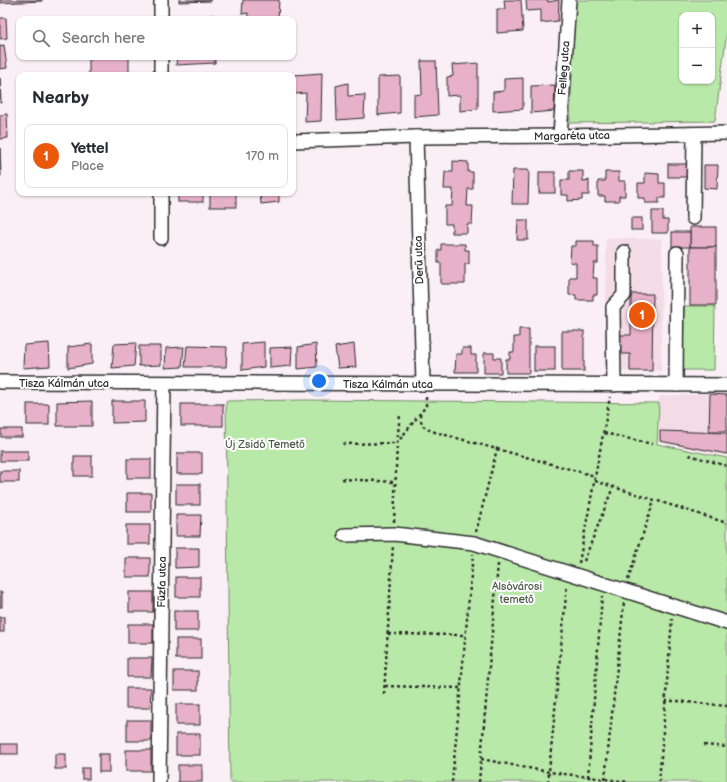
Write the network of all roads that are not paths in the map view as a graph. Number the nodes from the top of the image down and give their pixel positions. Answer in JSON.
{"nodes":[{"id":1,"x":161,"y":0,"type":"edge"},
{"id":2,"x":569,"y":0,"type":"edge"},
{"id":3,"x":161,"y":16,"type":"edge"},
{"id":4,"x":161,"y":60,"type":"edge"},
{"id":5,"x":161,"y":72,"type":"edge"},
{"id":6,"x":694,"y":134,"type":"junction"},
{"id":7,"x":727,"y":134,"type":"edge"},
{"id":8,"x":560,"y":136,"type":"junction"},
{"id":9,"x":416,"y":137,"type":"junction"},
{"id":10,"x":296,"y":141,"type":"edge"},
{"id":11,"x":161,"y":196,"type":"edge"},
{"id":12,"x":693,"y":218,"type":"dead end"},
{"id":13,"x":162,"y":238,"type":"dead end"},
{"id":14,"x":624,"y":252,"type":"dead end"},
{"id":15,"x":677,"y":253,"type":"dead end"},
{"id":16,"x":0,"y":382,"type":"edge"},
{"id":17,"x":164,"y":383,"type":"junction"},
{"id":18,"x":423,"y":384,"type":"junction"},
{"id":19,"x":612,"y":385,"type":"junction"},
{"id":20,"x":676,"y":385,"type":"junction"},
{"id":21,"x":727,"y":385,"type":"edge"},
{"id":22,"x":345,"y":535,"type":"dead end"},
{"id":23,"x":727,"y":623,"type":"edge"},
{"id":24,"x":160,"y":782,"type":"edge"}],
"edges":[{"from":1,"to":3,"type":"street"},
{"from":2,"to":8,"type":"street","name":"Felleg utca"},
{"from":4,"to":5,"type":"street"},
{"from":6,"to":7,"type":"street","name":"Margaréta utca"},
{"from":6,"to":8,"type":"street","name":"Margaréta utca"},
{"from":6,"to":12,"type":"street"},
{"from":8,"to":9,"type":"street","name":"Margaréta utca"},
{"from":9,"to":10,"type":"street","name":"Margaréta utca"},
{"from":9,"to":18,"type":"street","name":"Derű utca"},
{"from":11,"to":13,"type":"street"},
{"from":14,"to":19,"type":"street"},
{"from":15,"to":20,"type":"street"},
{"from":16,"to":17,"type":"street","name":"Tisza Kálmán utca"},
{"from":17,"to":18,"type":"street","name":"Tisza Kálmán utca"},
{"from":17,"to":24,"type":"street","name":"Fűzfa utca"},
{"from":18,"to":19,"type":"street","name":"Tisza Kálmán utca"},
{"from":19,"to":20,"type":"street","name":"Tisza Kálmán utca"},
{"from":20,"to":21,"type":"street","name":"Tisza Kálmán utca"},
{"from":22,"to":23,"type":"street"}]}
